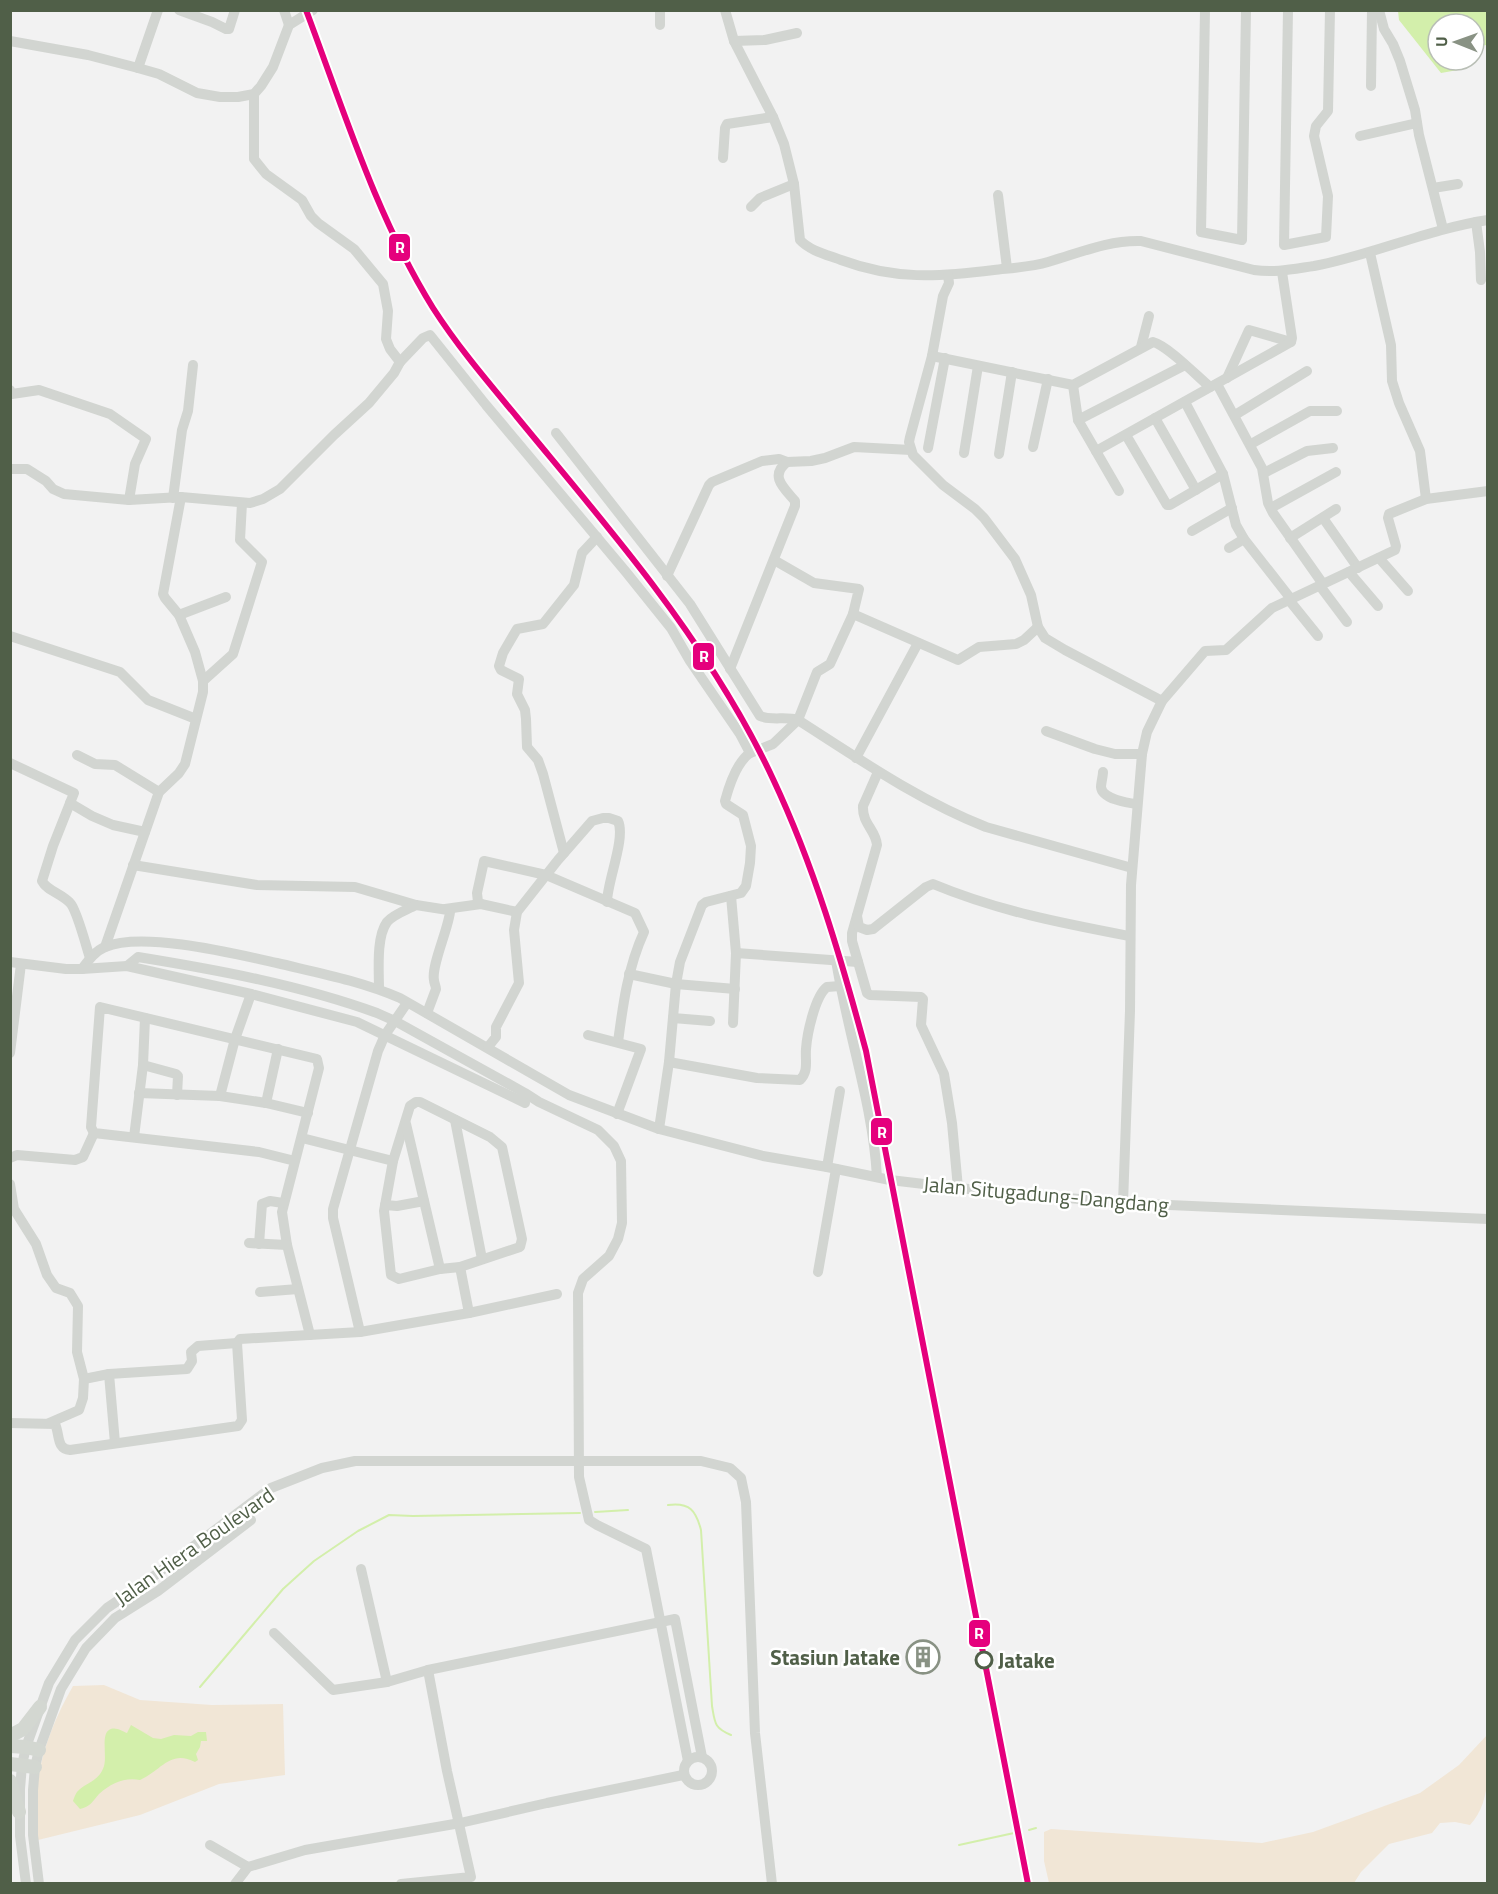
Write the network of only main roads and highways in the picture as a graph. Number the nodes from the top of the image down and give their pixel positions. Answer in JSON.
{"nodes":[{"id":1,"x":40,"y":1707,"type":"road end"},
{"id":2,"x":10,"y":1736,"type":"edge"},
{"id":3,"x":10,"y":1746,"type":"edge"},
{"id":4,"x":32,"y":1748,"type":"road end"},
{"id":5,"x":10,"y":1781,"type":"edge"},
{"id":6,"x":20,"y":1812,"type":"road end"}],
"edges":[{"from":1,"to":2,"type":"main road"},
{"from":3,"to":4,"type":"main road"},
{"from":5,"to":6,"type":"main road"}]}
